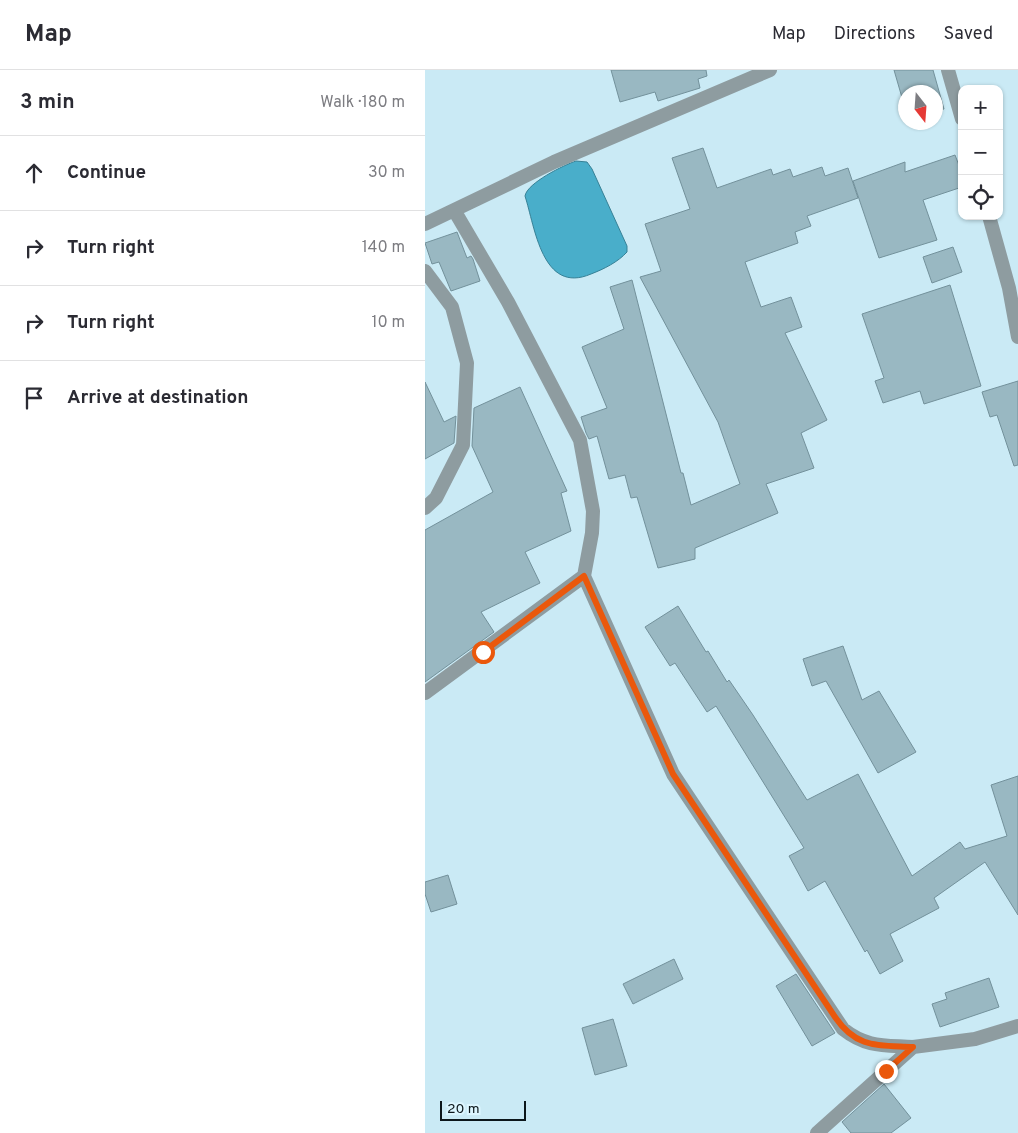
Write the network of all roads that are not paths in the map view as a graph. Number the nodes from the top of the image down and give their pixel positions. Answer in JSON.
{"nodes":[{"id":1,"x":770,"y":70,"type":"edge"},
{"id":2,"x":948,"y":70,"type":"edge"},
{"id":3,"x":958,"y":105,"type":"edge"},
{"id":4,"x":454,"y":210,"type":"junction"},
{"id":5,"x":990,"y":220,"type":"edge"},
{"id":6,"x":425,"y":224,"type":"edge"},
{"id":7,"x":425,"y":270,"type":"edge"},
{"id":8,"x":1018,"y":337,"type":"edge"},
{"id":9,"x":425,"y":508,"type":"edge"},
{"id":10,"x":584,"y":576,"type":"junction"},
{"id":11,"x":425,"y":693,"type":"edge"},
{"id":12,"x":1018,"y":1026,"type":"edge"},
{"id":13,"x":913,"y":1047,"type":"junction"},
{"id":14,"x":817,"y":1133,"type":"edge"}],
"edges":[{"from":1,"to":4,"type":"street"},
{"from":2,"to":3,"type":"street"},
{"from":4,"to":6,"type":"street"},
{"from":4,"to":10,"type":"street"},
{"from":5,"to":8,"type":"street"},
{"from":7,"to":9,"type":"street"},
{"from":10,"to":11,"type":"street"},
{"from":10,"to":13,"type":"street"},
{"from":12,"to":13,"type":"street"},
{"from":13,"to":14,"type":"street"}]}
